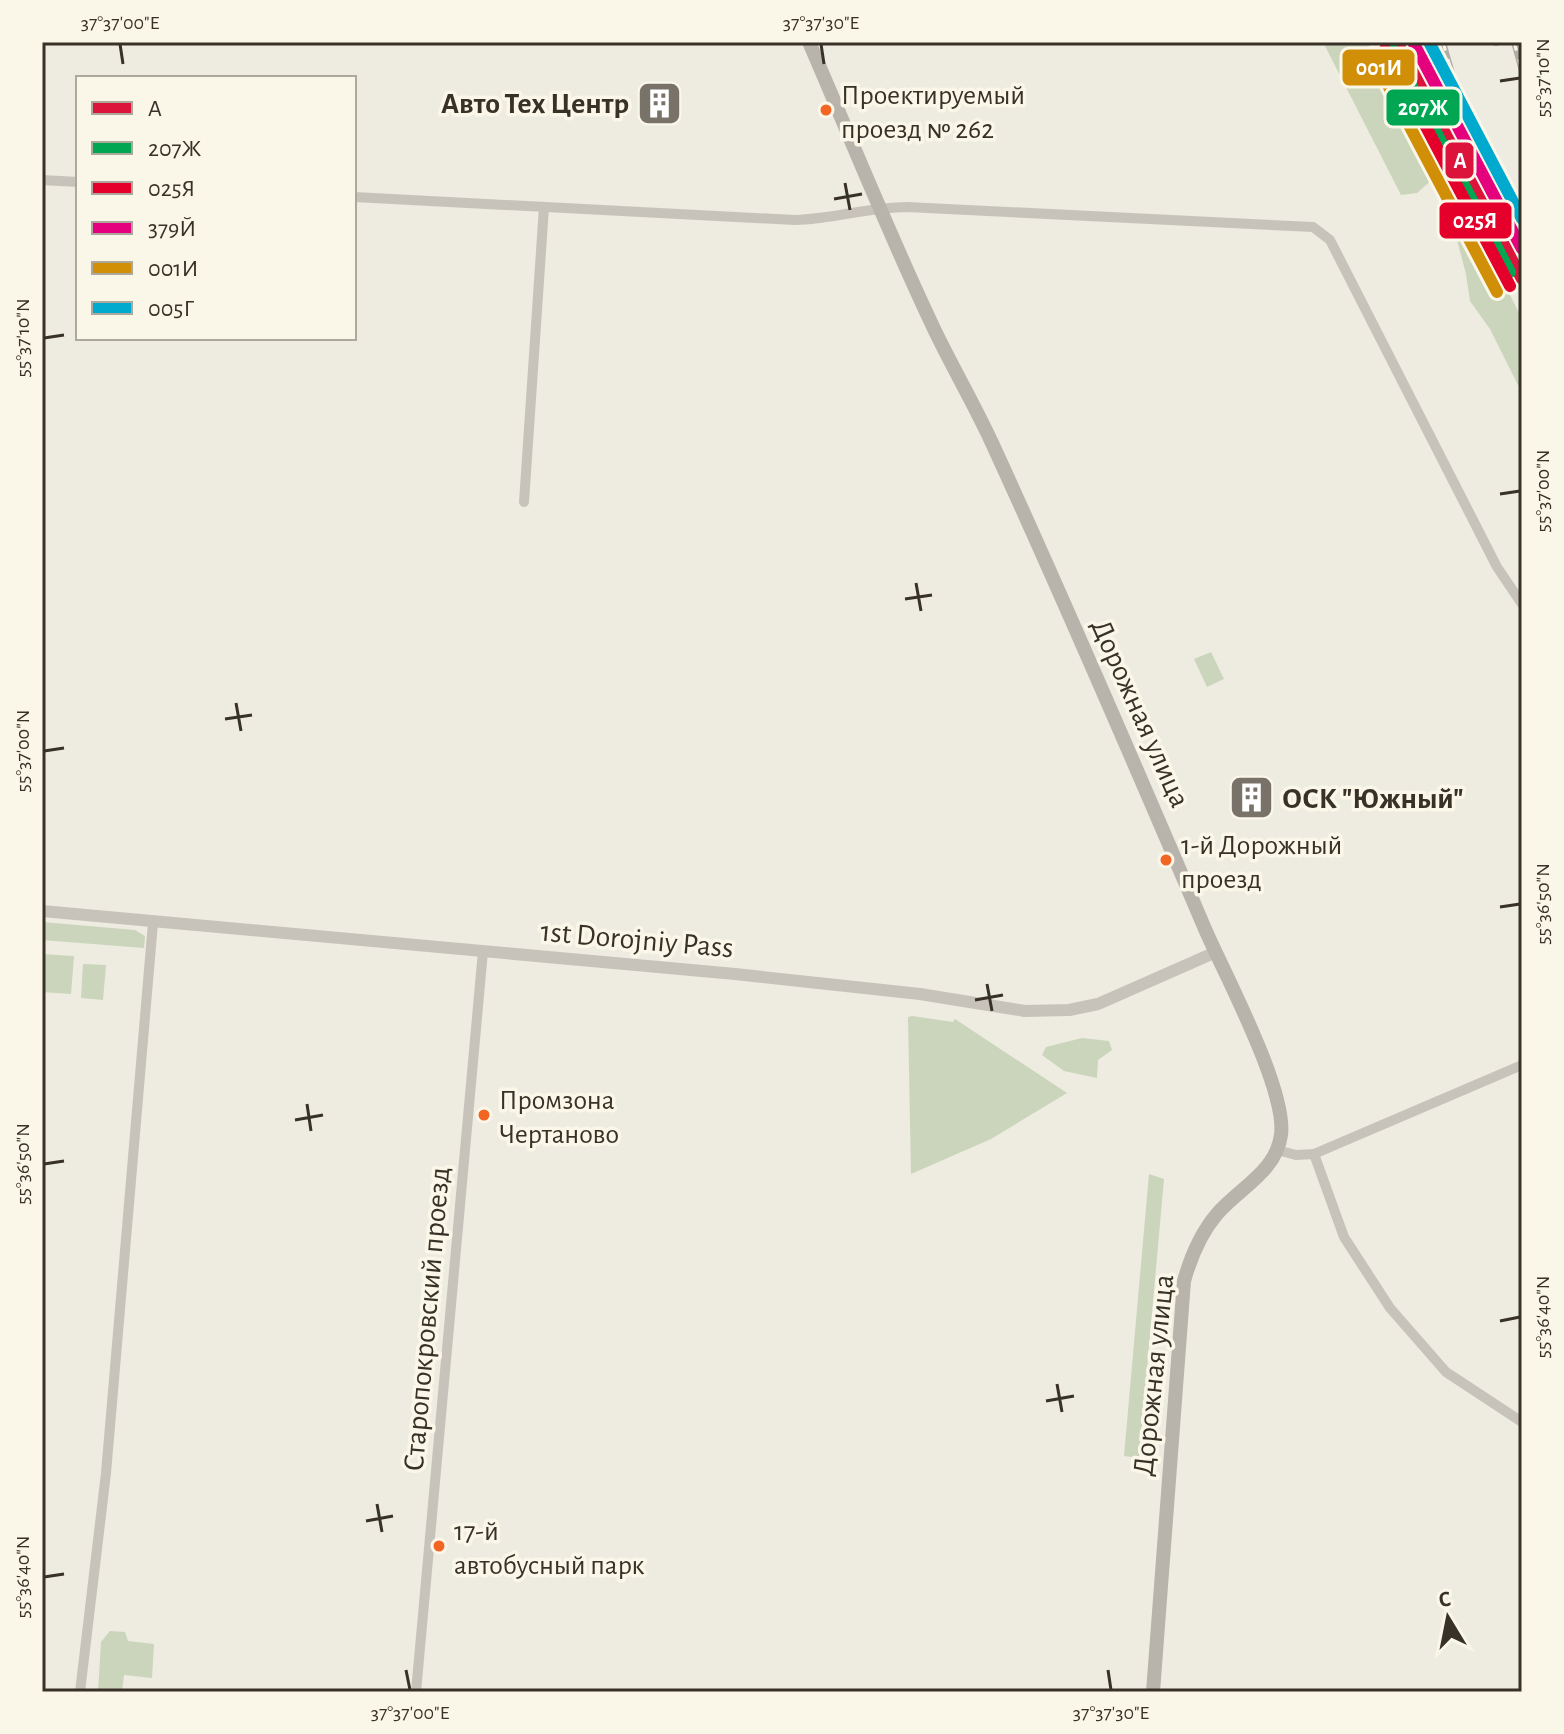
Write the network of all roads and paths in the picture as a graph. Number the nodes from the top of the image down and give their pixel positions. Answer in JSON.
{"nodes":[{"id":1,"x":809,"y":42,"type":"edge"},
{"id":2,"x":42,"y":180,"type":"edge"},
{"id":3,"x":76,"y":182,"type":"edge"},
{"id":4,"x":356,"y":197,"type":"edge"},
{"id":5,"x":544,"y":207,"type":"junction"},
{"id":6,"x":879,"y":207,"type":"junction"},
{"id":7,"x":524,"y":502,"type":"dead end"},
{"id":8,"x":1522,"y":604,"type":"edge"},
{"id":9,"x":42,"y":911,"type":"edge"},
{"id":10,"x":153,"y":923,"type":"junction"},
{"id":11,"x":483,"y":951,"type":"junction"},
{"id":12,"x":1216,"y":952,"type":"junction"},
{"id":13,"x":1522,"y":1065,"type":"edge"},
{"id":14,"x":1277,"y":1150,"type":"junction"},
{"id":15,"x":1314,"y":1154,"type":"junction"},
{"id":16,"x":1522,"y":1422,"type":"edge"},
{"id":17,"x":80,"y":1692,"type":"edge"},
{"id":18,"x":416,"y":1692,"type":"edge"},
{"id":19,"x":1153,"y":1692,"type":"edge"}],
"edges":[{"from":1,"to":6,"type":"main road","name":"Дорожная улица"},
{"from":2,"to":3,"type":"street"},
{"from":4,"to":5,"type":"street"},
{"from":5,"to":6,"type":"street"},
{"from":5,"to":7,"type":"street"},
{"from":6,"to":8,"type":"street"},
{"from":6,"to":12,"type":"main road","name":"Дорожная улица"},
{"from":9,"to":10,"type":"street","name":"1st Dorojniy Pass"},
{"from":10,"to":11,"type":"street","name":"1st Dorojniy Pass"},
{"from":10,"to":17,"type":"street"},
{"from":11,"to":12,"type":"street","name":"1st Dorojniy Pass"},
{"from":11,"to":18,"type":"street","name":"Старопокровский проезд"},
{"from":12,"to":14,"type":"main road","name":"Дорожная улица"},
{"from":13,"to":15,"type":"street"},
{"from":14,"to":15,"type":"street"},
{"from":14,"to":19,"type":"main road","name":"Дорожная улица"},
{"from":15,"to":16,"type":"street"}]}
